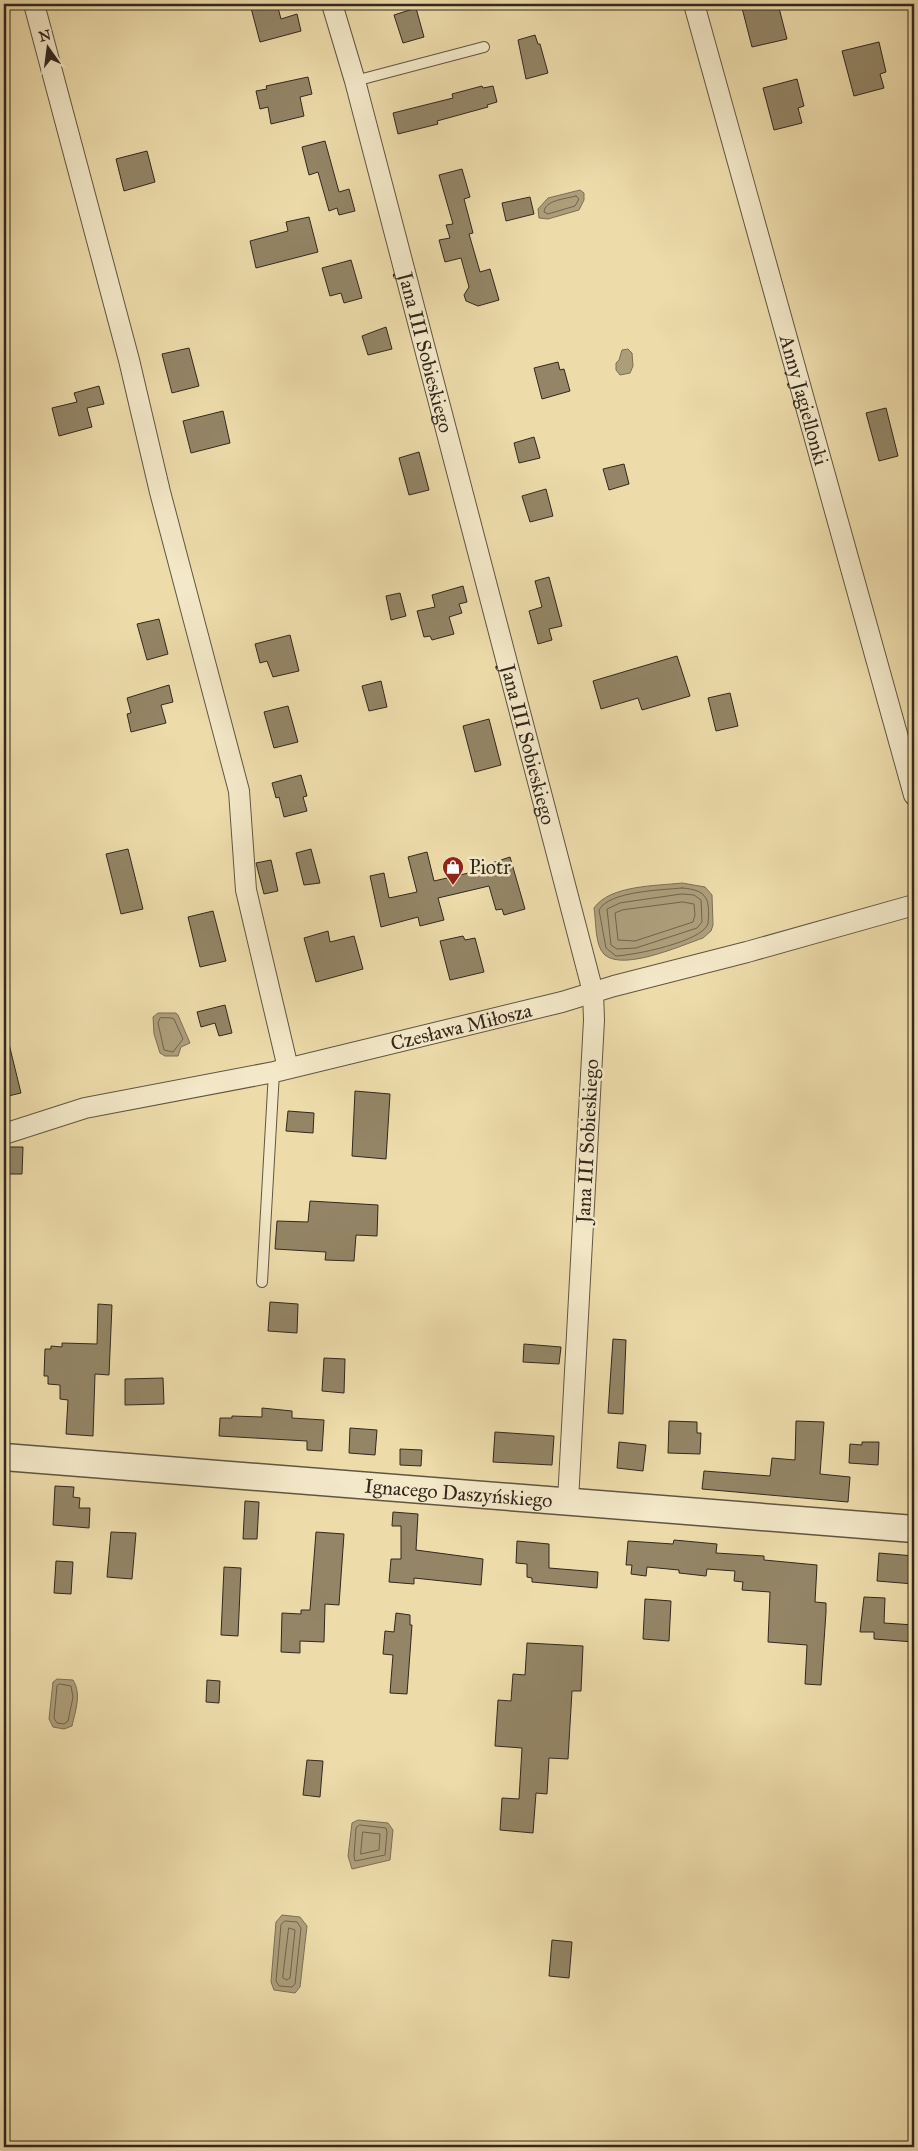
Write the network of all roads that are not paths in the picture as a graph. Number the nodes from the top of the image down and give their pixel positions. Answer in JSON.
{"nodes":[{"id":1,"x":34,"y":4,"type":"edge"},
{"id":2,"x":332,"y":4,"type":"edge"},
{"id":3,"x":694,"y":4,"type":"edge"},
{"id":4,"x":484,"y":46,"type":"dead end"},
{"id":5,"x":355,"y":81,"type":"junction"},
{"id":6,"x":914,"y":795,"type":"edge"},
{"id":7,"x":914,"y":904,"type":"edge"},
{"id":8,"x":592,"y":992,"type":"junction"},
{"id":9,"x":281,"y":1070,"type":"junction"},
{"id":10,"x":4,"y":1134,"type":"edge"},
{"id":11,"x":262,"y":1282,"type":"dead end"},
{"id":12,"x":4,"y":1456,"type":"edge"},
{"id":13,"x":568,"y":1501,"type":"junction"},
{"id":14,"x":914,"y":1529,"type":"edge"}],
"edges":[{"from":1,"to":9,"type":"street"},
{"from":2,"to":5,"type":"street","name":"Jana III Sobieskiego"},
{"from":3,"to":6,"type":"street","name":"Anny Jagiellonki"},
{"from":4,"to":5,"type":"lane"},
{"from":5,"to":8,"type":"street","name":"Jana III Sobieskiego"},
{"from":7,"to":8,"type":"street","name":"Czesława Miłosza"},
{"from":8,"to":9,"type":"street","name":"Czesława Miłosza"},
{"from":8,"to":13,"type":"street","name":"Jana III Sobieskiego"},
{"from":9,"to":10,"type":"street","name":"Czesława Miłosza"},
{"from":9,"to":11,"type":"lane"},
{"from":12,"to":13,"type":"street","name":"Ignacego Daszyńskiego"},
{"from":13,"to":14,"type":"street","name":"Ignacego Daszyńskiego"}]}
